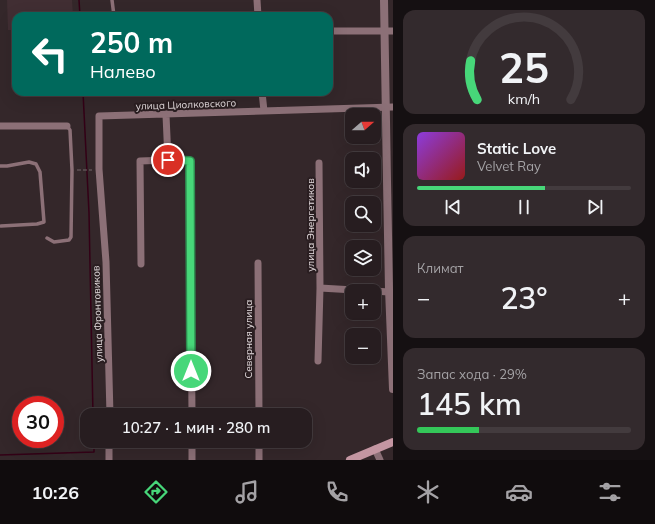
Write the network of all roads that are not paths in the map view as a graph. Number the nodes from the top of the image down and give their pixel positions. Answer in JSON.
{"nodes":[{"id":1,"x":112,"y":0,"type":"edge"},
{"id":2,"x":257,"y":0,"type":"edge"},
{"id":3,"x":384,"y":0,"type":"edge"},
{"id":4,"x":114,"y":12,"type":"edge"},
{"id":5,"x":258,"y":12,"type":"edge"},
{"id":6,"x":333,"y":31,"type":"edge"},
{"id":7,"x":389,"y":31,"type":"edge"},
{"id":8,"x":262,"y":96,"type":"edge"},
{"id":9,"x":390,"y":107,"type":"edge"},
{"id":10,"x":264,"y":112,"type":"junction"},
{"id":11,"x":166,"y":115,"type":"junction"},
{"id":12,"x":0,"y":126,"type":"edge"},
{"id":13,"x":67,"y":126,"type":"joint"},
{"id":14,"x":168,"y":160,"type":"junction"},
{"id":15,"x":319,"y":163,"type":"dead end"},
{"id":16,"x":0,"y":166,"type":"edge"},
{"id":17,"x":390,"y":181,"type":"edge"},
{"id":18,"x":103,"y":212,"type":"joint"},
{"id":19,"x":391,"y":220,"type":"edge"},
{"id":20,"x":1,"y":226,"type":"dead end"},
{"id":21,"x":47,"y":238,"type":"dead end"},
{"id":22,"x":258,"y":263,"type":"dead end"},
{"id":23,"x":141,"y":264,"type":"dead end"},
{"id":24,"x":320,"y":288,"type":"junction"},
{"id":25,"x":345,"y":289,"type":"edge"},
{"id":26,"x":391,"y":290,"type":"edge"},
{"id":27,"x":381,"y":291,"type":"edge"},
{"id":28,"x":318,"y":361,"type":"dead end"},
{"id":29,"x":393,"y":389,"type":"edge"},
{"id":30,"x":110,"y":408,"type":"edge"},
{"id":31,"x":192,"y":408,"type":"edge"},
{"id":32,"x":259,"y":408,"type":"edge"},
{"id":33,"x":393,"y":442,"type":"edge"},
{"id":34,"x":110,"y":448,"type":"edge"},
{"id":35,"x":192,"y":448,"type":"edge"},
{"id":36,"x":259,"y":448,"type":"edge"},
{"id":37,"x":375,"y":449,"type":"junction"},
{"id":38,"x":109,"y":460,"type":"edge"},
{"id":39,"x":192,"y":460,"type":"edge"},
{"id":40,"x":259,"y":460,"type":"edge"},
{"id":41,"x":350,"y":460,"type":"edge"},
{"id":42,"x":380,"y":460,"type":"edge"}],
"edges":[{"from":1,"to":4,"type":"lane"},
{"from":2,"to":5,"type":"street"},
{"from":3,"to":7,"type":"street"},
{"from":6,"to":7,"type":"street"},
{"from":7,"to":9,"type":"street"},
{"from":8,"to":10,"type":"street"},
{"from":9,"to":10,"type":"street","name":"улица Циолковского"},
{"from":9,"to":17,"type":"street"},
{"from":10,"to":11,"type":"street","name":"улица Циолковского"},
{"from":11,"to":14,"type":"street"},
{"from":11,"to":18,"type":"street","name":"улица Циолковского"},
{"from":12,"to":13,"type":"street"},
{"from":13,"to":21,"type":"lane"},
{"from":14,"to":23,"type":"street"},
{"from":14,"to":31,"type":"street"},
{"from":15,"to":24,"type":"street","name":"улица Энергетиков"},
{"from":16,"to":20,"type":"lane"},
{"from":17,"to":19,"type":"street"},
{"from":18,"to":30,"type":"street","name":"улица Фронтовиков"},
{"from":19,"to":26,"type":"street"},
{"from":22,"to":32,"type":"street","name":"Северная улица"},
{"from":24,"to":25,"type":"street"},
{"from":24,"to":28,"type":"street","name":"улица Энергетиков"},
{"from":26,"to":27,"type":"street"},
{"from":26,"to":29,"type":"street"},
{"from":33,"to":37,"type":"main road"},
{"from":34,"to":38,"type":"street"},
{"from":35,"to":39,"type":"street"},
{"from":36,"to":40,"type":"street"},
{"from":37,"to":41,"type":"main road"},
{"from":37,"to":42,"type":"street"}]}
